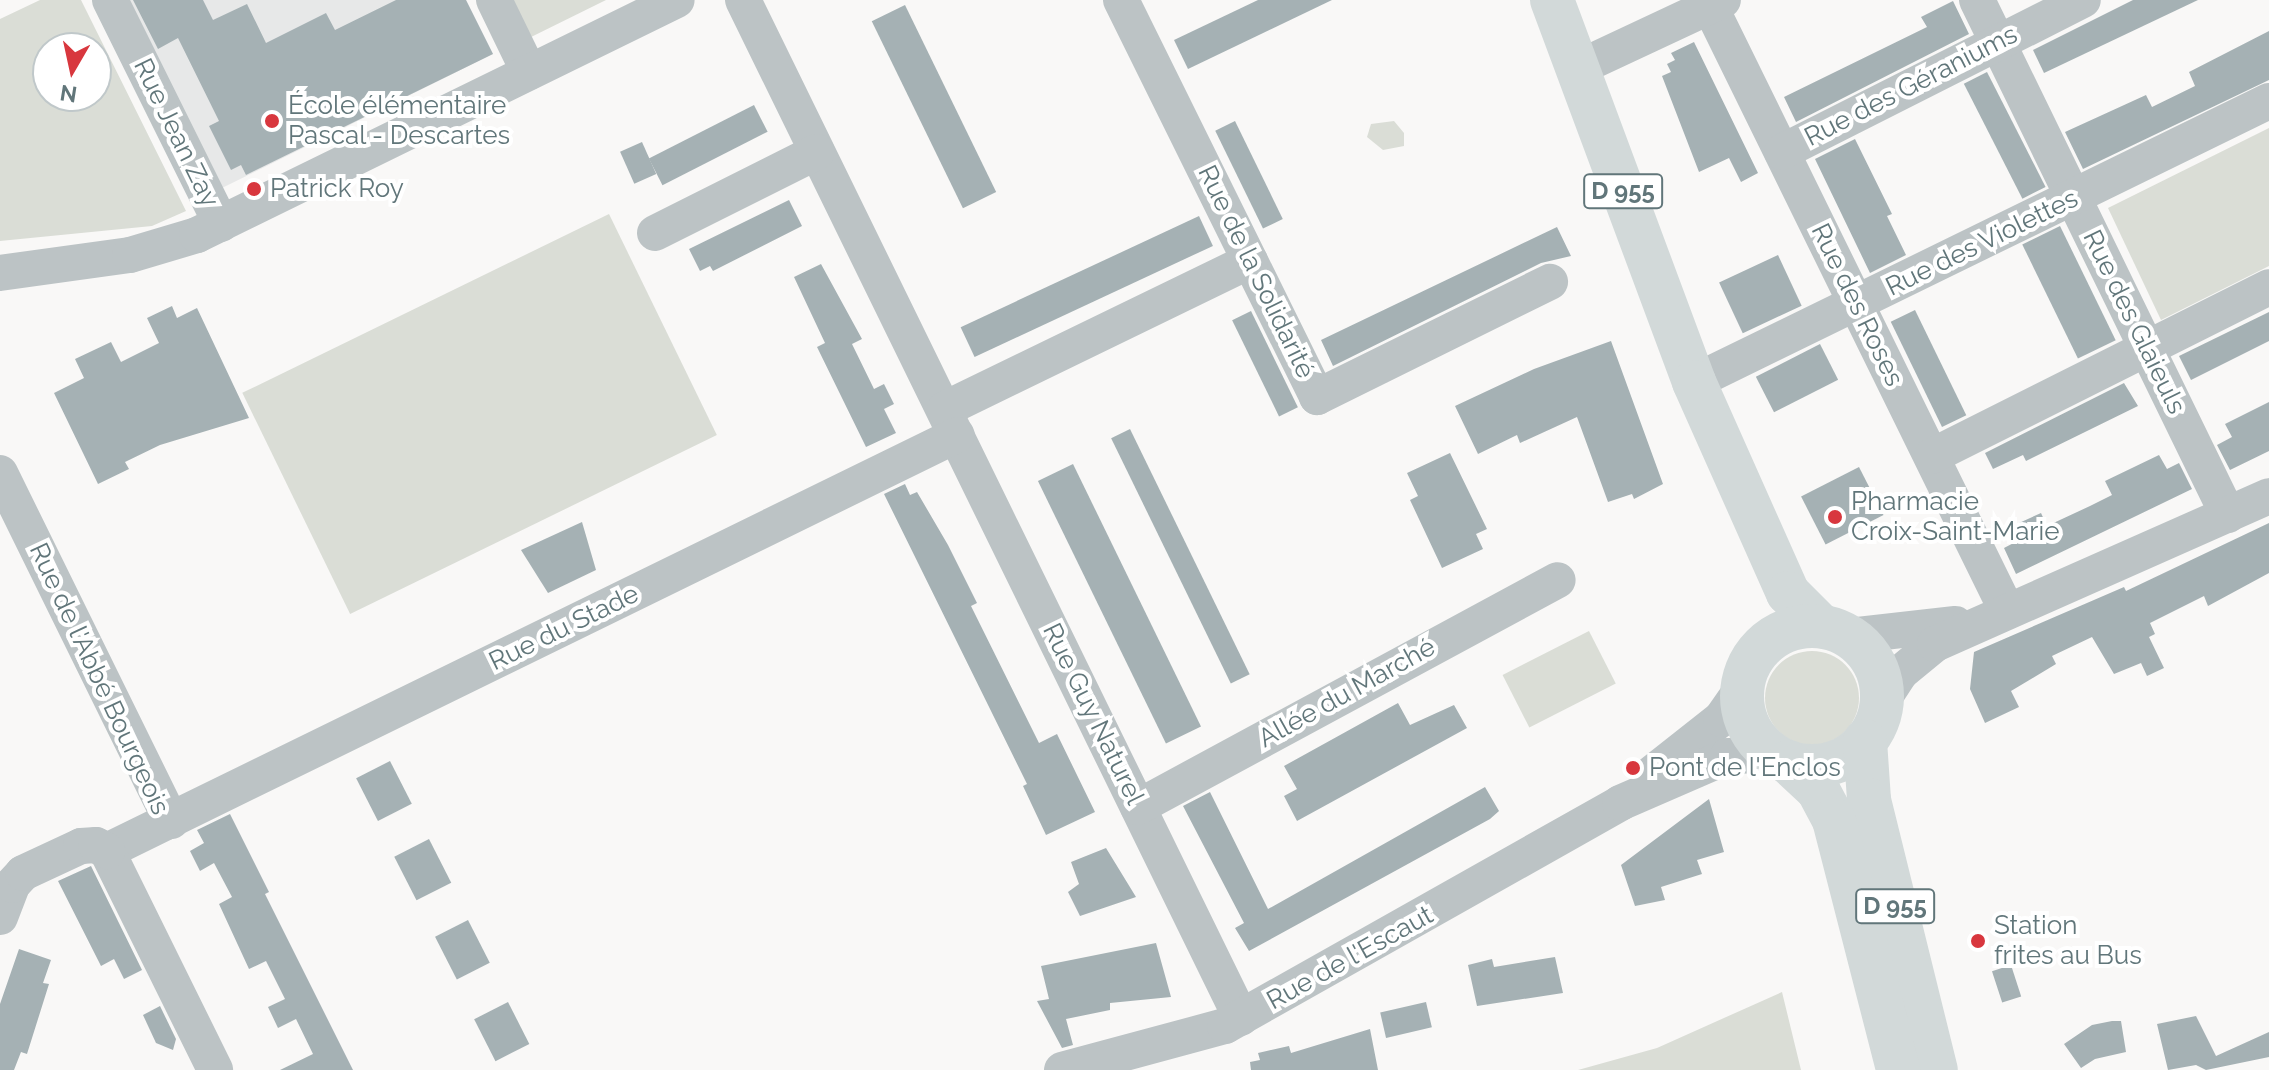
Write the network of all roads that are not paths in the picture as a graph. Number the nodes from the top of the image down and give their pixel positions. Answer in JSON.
{"nodes":[{"id":1,"x":110,"y":0,"type":"edge"},
{"id":2,"x":494,"y":0,"type":"edge"},
{"id":3,"x":677,"y":0,"type":"edge"},
{"id":4,"x":743,"y":0,"type":"edge"},
{"id":5,"x":1121,"y":0,"type":"edge"},
{"id":6,"x":1552,"y":0,"type":"edge"},
{"id":7,"x":1977,"y":0,"type":"edge"},
{"id":8,"x":2083,"y":0,"type":"edge"},
{"id":9,"x":1713,"y":2,"type":"edge"},
{"id":10,"x":1997,"y":42,"type":"junction"},
{"id":11,"x":1578,"y":68,"type":"junction"},
{"id":12,"x":529,"y":72,"type":"junction"},
{"id":13,"x":2269,"y":101,"type":"edge"},
{"id":14,"x":817,"y":152,"type":"junction"},
{"id":15,"x":1782,"y":152,"type":"junction"},
{"id":16,"x":2073,"y":198,"type":"junction"},
{"id":17,"x":221,"y":224,"type":"junction"},
{"id":18,"x":655,"y":233,"type":"dead end"},
{"id":19,"x":1250,"y":261,"type":"junction"},
{"id":20,"x":0,"y":273,"type":"edge"},
{"id":21,"x":1550,"y":282,"type":"dead end"},
{"id":22,"x":2269,"y":287,"type":"edge"},
{"id":23,"x":1857,"y":305,"type":"junction"},
{"id":24,"x":2146,"y":347,"type":"junction"},
{"id":25,"x":1694,"y":382,"type":"junction"},
{"id":26,"x":951,"y":422,"type":"junction"},
{"id":27,"x":1932,"y":456,"type":"junction"},
{"id":28,"x":0,"y":473,"type":"edge"},
{"id":29,"x":2269,"y":496,"type":"edge"},
{"id":30,"x":2228,"y":515,"type":"junction"},
{"id":31,"x":1557,"y":580,"type":"dead end"},
{"id":32,"x":1999,"y":614,"type":"junction"},
{"id":33,"x":1835,"y":631,"type":"junction"},
{"id":34,"x":1749,"y":671,"type":"junction"},
{"id":35,"x":1882,"y":701,"type":"junction"},
{"id":36,"x":1865,"y":741,"type":"junction"},
{"id":37,"x":1781,"y":758,"type":"junction"},
{"id":38,"x":1620,"y":803,"type":"junction"},
{"id":39,"x":1138,"y":807,"type":"junction"},
{"id":40,"x":171,"y":821,"type":"junction"},
{"id":41,"x":107,"y":851,"type":"junction"},
{"id":42,"x":0,"y":917,"type":"edge"},
{"id":43,"x":1241,"y":1018,"type":"junction"},
{"id":44,"x":215,"y":1070,"type":"edge"},
{"id":45,"x":1062,"y":1070,"type":"edge"},
{"id":46,"x":1898,"y":1070,"type":"edge"},
{"id":47,"x":1936,"y":1070,"type":"edge"}],
"edges":[{"from":1,"to":17,"type":"street","name":"Rue Jean Zay"},
{"from":2,"to":12,"type":"street"},
{"from":3,"to":12,"type":"street"},
{"from":4,"to":14,"type":"street","name":"Rue Guy Naturel"},
{"from":5,"to":19,"type":"street","name":"Rue de la Solidarité"},
{"from":6,"to":11,"type":"main road","number":"D 955"},
{"from":7,"to":10,"type":"street","name":"Rue des Glaieuls"},
{"from":8,"to":10,"type":"street","name":"Rue des Géraniums"},
{"from":9,"to":11,"type":"street"},
{"from":9,"to":15,"type":"street","name":"Rue des Roses"},
{"from":10,"to":15,"type":"street","name":"Rue des Géraniums"},
{"from":10,"to":16,"type":"street","name":"Rue des Glaieuls"},
{"from":11,"to":25,"type":"main road","number":"D 955"},
{"from":12,"to":17,"type":"street"},
{"from":13,"to":16,"type":"street","name":"Rue des Violettes"},
{"from":14,"to":18,"type":"street"},
{"from":14,"to":26,"type":"street","name":"Rue Guy Naturel"},
{"from":15,"to":23,"type":"street","name":"Rue des Roses"},
{"from":16,"to":23,"type":"street","name":"Rue des Violettes"},
{"from":16,"to":24,"type":"street","name":"Rue des Glaieuls"},
{"from":17,"to":20,"type":"street"},
{"from":19,"to":21,"type":"street","name":"Rue de la Solidarité"},
{"from":19,"to":26,"type":"street"},
{"from":22,"to":24,"type":"street"},
{"from":23,"to":25,"type":"street","name":"Rue des Violettes"},
{"from":23,"to":27,"type":"street","name":"Rue des Roses"},
{"from":24,"to":27,"type":"street"},
{"from":24,"to":30,"type":"street","name":"Rue des Glaieuls"},
{"from":25,"to":33,"type":"main road","number":"D 955"},
{"from":25,"to":34,"type":"main road","number":"D 955"},
{"from":26,"to":39,"type":"street","name":"Rue Guy Naturel"},
{"from":26,"to":40,"type":"street","name":"Rue du Stade"},
{"from":27,"to":32,"type":"street","name":"Rue des Roses"},
{"from":28,"to":40,"type":"street","name":"Rue de l'Abbé Bourgeois"},
{"from":29,"to":30,"type":"street"},
{"from":30,"to":32,"type":"street"},
{"from":31,"to":39,"type":"street","name":"Allée du Marché"},
{"from":32,"to":33,"type":"street"},
{"from":32,"to":35,"type":"street"},
{"from":33,"to":34,"type":"main road"},
{"from":33,"to":35,"type":"main road"},
{"from":34,"to":37,"type":"main road"},
{"from":34,"to":38,"type":"street","name":"Rue de l'Escaut"},
{"from":35,"to":36,"type":"main road"},
{"from":36,"to":37,"type":"main road"},
{"from":36,"to":47,"type":"main road","number":"D 955"},
{"from":37,"to":38,"type":"street","name":"Rue de l'Escaut"},
{"from":37,"to":46,"type":"main road","number":"D 955"},
{"from":38,"to":43,"type":"street","name":"Rue de l'Escaut"},
{"from":39,"to":43,"type":"street","name":"Rue Guy Naturel"},
{"from":40,"to":41,"type":"street","name":"Rue de l'Abbé Bourgeois"},
{"from":41,"to":42,"type":"street"},
{"from":41,"to":44,"type":"street"},
{"from":43,"to":45,"type":"street","name":"Rue de l'Escaut"}]}
